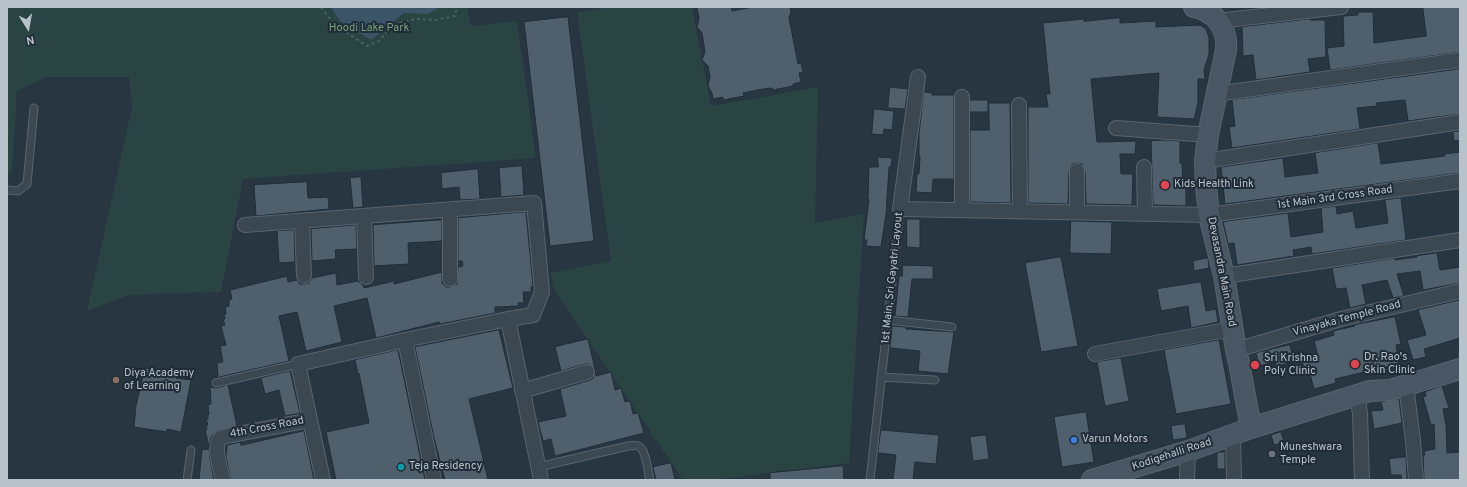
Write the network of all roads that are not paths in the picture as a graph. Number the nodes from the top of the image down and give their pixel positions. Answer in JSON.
{"nodes":[{"id":1,"x":1194,"y":7,"type":"edge"},
{"id":2,"x":1341,"y":7,"type":"edge"},
{"id":3,"x":1302,"y":9,"type":"edge"},
{"id":4,"x":1218,"y":21,"type":"junction"},
{"id":5,"x":1460,"y":60,"type":"edge"},
{"id":6,"x":918,"y":77,"type":"dead end"},
{"id":7,"x":1216,"y":94,"type":"junction"},
{"id":8,"x":962,"y":97,"type":"dead end"},
{"id":9,"x":1019,"y":105,"type":"dead end"},
{"id":10,"x":34,"y":108,"type":"dead end"},
{"id":11,"x":1460,"y":122,"type":"edge"},
{"id":12,"x":1116,"y":128,"type":"dead end"},
{"id":13,"x":1208,"y":135,"type":"junction"},
{"id":14,"x":1205,"y":161,"type":"junction"},
{"id":15,"x":1144,"y":167,"type":"dead end"},
{"id":16,"x":1077,"y":171,"type":"dead end"},
{"id":17,"x":1460,"y":181,"type":"edge"},
{"id":18,"x":7,"y":190,"type":"edge"},
{"id":19,"x":900,"y":209,"type":"junction"},
{"id":20,"x":450,"y":210,"type":"junction"},
{"id":21,"x":962,"y":210,"type":"junction"},
{"id":22,"x":1020,"y":211,"type":"junction"},
{"id":23,"x":1077,"y":212,"type":"junction"},
{"id":24,"x":1145,"y":213,"type":"junction"},
{"id":25,"x":1209,"y":215,"type":"junction"},
{"id":26,"x":364,"y":216,"type":"junction"},
{"id":27,"x":302,"y":221,"type":"junction"},
{"id":28,"x":245,"y":225,"type":"dead end"},
{"id":29,"x":1460,"y":240,"type":"edge"},
{"id":30,"x":304,"y":276,"type":"dead end"},
{"id":31,"x":1224,"y":276,"type":"junction"},
{"id":32,"x":366,"y":277,"type":"dead end"},
{"id":33,"x":450,"y":280,"type":"dead end"},
{"id":34,"x":1460,"y":291,"type":"edge"},
{"id":35,"x":508,"y":319,"type":"junction"},
{"id":36,"x":888,"y":320,"type":"junction"},
{"id":37,"x":952,"y":327,"type":"dead end"},
{"id":38,"x":1232,"y":329,"type":"junction"},
{"id":39,"x":405,"y":340,"type":"junction"},
{"id":40,"x":1236,"y":350,"type":"junction"},
{"id":41,"x":1095,"y":354,"type":"dead end"},
{"id":42,"x":1460,"y":361,"type":"edge"},
{"id":43,"x":298,"y":364,"type":"junction"},
{"id":44,"x":1460,"y":369,"type":"edge"},
{"id":45,"x":587,"y":372,"type":"dead end"},
{"id":46,"x":882,"y":377,"type":"junction"},
{"id":47,"x":935,"y":380,"type":"dead end"},
{"id":48,"x":216,"y":383,"type":"dead end"},
{"id":49,"x":1406,"y":385,"type":"junction"},
{"id":50,"x":522,"y":390,"type":"junction"},
{"id":51,"x":1364,"y":393,"type":"junction"},
{"id":52,"x":310,"y":420,"type":"junction"},
{"id":53,"x":1245,"y":423,"type":"junction"},
{"id":54,"x":191,"y":450,"type":"dead end"},
{"id":55,"x":1188,"y":451,"type":"junction"},
{"id":56,"x":540,"y":473,"type":"edge"},
{"id":57,"x":1131,"y":474,"type":"edge"},
{"id":58,"x":187,"y":480,"type":"edge"},
{"id":59,"x":223,"y":480,"type":"edge"},
{"id":60,"x":323,"y":480,"type":"edge"},
{"id":61,"x":434,"y":480,"type":"edge"},
{"id":62,"x":650,"y":480,"type":"edge"},
{"id":63,"x":870,"y":480,"type":"edge"},
{"id":64,"x":1092,"y":480,"type":"edge"},
{"id":65,"x":1188,"y":480,"type":"edge"},
{"id":66,"x":1234,"y":480,"type":"edge"},
{"id":67,"x":1362,"y":480,"type":"edge"},
{"id":68,"x":1416,"y":480,"type":"edge"}],
"edges":[{"from":1,"to":4,"type":"main road"},
{"from":2,"to":3,"type":"street"},
{"from":3,"to":4,"type":"street"},
{"from":4,"to":7,"type":"main road","name":"Devasandra Main Road"},
{"from":5,"to":7,"type":"street"},
{"from":6,"to":19,"type":"street","name":"1st Main, Sri Gayatri Layout"},
{"from":7,"to":13,"type":"main road","name":"Devasandra Main Road"},
{"from":8,"to":21,"type":"street"},
{"from":9,"to":22,"type":"street"},
{"from":10,"to":18,"type":"lane"},
{"from":11,"to":14,"type":"street"},
{"from":12,"to":13,"type":"street"},
{"from":13,"to":14,"type":"main road","name":"Devasandra Main Road"},
{"from":14,"to":25,"type":"main road","name":"Devasandra Main Road"},
{"from":15,"to":24,"type":"street"},
{"from":16,"to":23,"type":"street"},
{"from":17,"to":25,"type":"street","name":"1st Main 3rd Cross Road"},
{"from":19,"to":21,"type":"street","name":"1st Main 3rd Cross Road"},
{"from":19,"to":36,"type":"lane","name":"1st Main, Sri Gayatri Layout"},
{"from":20,"to":26,"type":"street"},
{"from":20,"to":33,"type":"street"},
{"from":20,"to":35,"type":"street"},
{"from":21,"to":22,"type":"street","name":"1st Main 3rd Cross Road"},
{"from":22,"to":23,"type":"street","name":"1st Main 3rd Cross Road"},
{"from":23,"to":24,"type":"street","name":"1st Main 3rd Cross Road"},
{"from":24,"to":25,"type":"street","name":"1st Main 3rd Cross Road"},
{"from":25,"to":31,"type":"main road","name":"Devasandra Main Road"},
{"from":26,"to":27,"type":"street"},
{"from":26,"to":32,"type":"street"},
{"from":27,"to":28,"type":"street"},
{"from":27,"to":30,"type":"street"},
{"from":29,"to":31,"type":"street"},
{"from":31,"to":38,"type":"main road","name":"Devasandra Main Road"},
{"from":34,"to":40,"type":"street","name":"Vinayaka Temple Road"},
{"from":35,"to":39,"type":"street"},
{"from":35,"to":50,"type":"street"},
{"from":36,"to":37,"type":"lane"},
{"from":36,"to":46,"type":"lane","name":"1st Main, Sri Gayatri Layout"},
{"from":38,"to":40,"type":"main road","name":"Devasandra Main Road"},
{"from":38,"to":41,"type":"street"},
{"from":39,"to":43,"type":"street"},
{"from":39,"to":61,"type":"street"},
{"from":40,"to":53,"type":"main road","name":"Devasandra Main Road"},
{"from":42,"to":51,"type":"main road"},
{"from":43,"to":48,"type":"lane"},
{"from":43,"to":52,"type":"street"},
{"from":44,"to":49,"type":"main road"},
{"from":45,"to":50,"type":"street"},
{"from":46,"to":47,"type":"lane"},
{"from":46,"to":63,"type":"lane","name":"1st Main, Sri Gayatri Layout"},
{"from":49,"to":51,"type":"main road"},
{"from":49,"to":68,"type":"street"},
{"from":50,"to":56,"type":"street"},
{"from":51,"to":53,"type":"main road"},
{"from":51,"to":67,"type":"street"},
{"from":52,"to":59,"type":"street","name":"4th Cross Road"},
{"from":52,"to":60,"type":"street"},
{"from":53,"to":55,"type":"main road","name":"Kodigehalli Road"},
{"from":53,"to":66,"type":"street"},
{"from":54,"to":58,"type":"lane"},
{"from":55,"to":57,"type":"main road","name":"Kodigehalli Road"},
{"from":55,"to":65,"type":"street"},
{"from":56,"to":62,"type":"lane"},
{"from":57,"to":64,"type":"main road","name":"Kodigehalli Road"}]}
